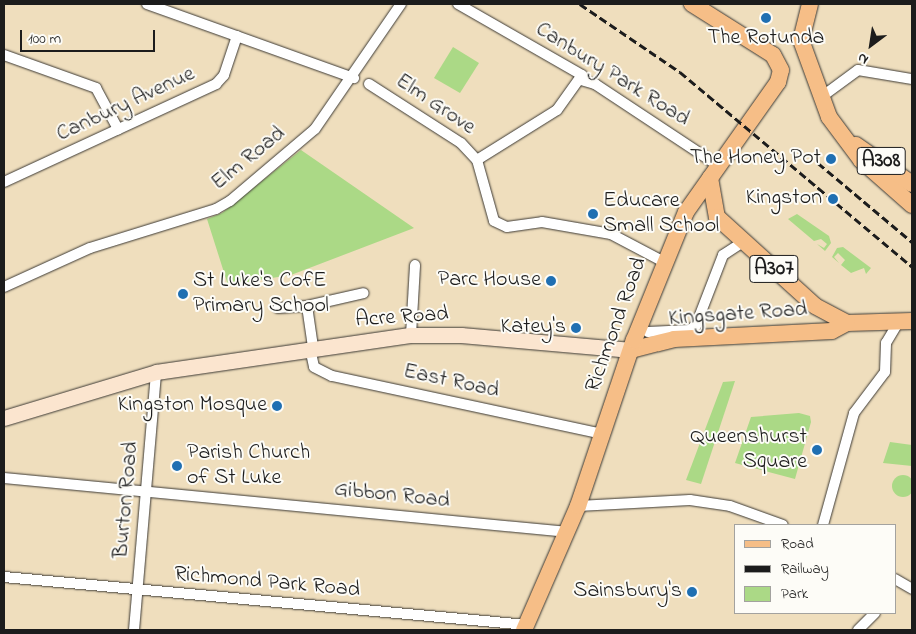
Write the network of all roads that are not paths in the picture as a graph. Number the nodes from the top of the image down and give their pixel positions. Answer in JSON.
{"nodes":[{"id":1,"x":147,"y":4,"type":"edge"},
{"id":2,"x":401,"y":4,"type":"edge"},
{"id":3,"x":458,"y":4,"type":"edge"},
{"id":4,"x":692,"y":4,"type":"edge"},
{"id":5,"x":810,"y":4,"type":"edge"},
{"id":6,"x":237,"y":36,"type":"junction"},
{"id":7,"x":4,"y":55,"type":"edge"},
{"id":8,"x":354,"y":78,"type":"junction"},
{"id":9,"x":912,"y":79,"type":"edge"},
{"id":10,"x":581,"y":80,"type":"junction"},
{"id":11,"x":369,"y":84,"type":"dead end"},
{"id":12,"x":820,"y":98,"type":"junction"},
{"id":13,"x":118,"y":128,"type":"junction"},
{"id":14,"x":847,"y":140,"type":"junction"},
{"id":15,"x":477,"y":160,"type":"junction"},
{"id":16,"x":715,"y":172,"type":"junction"},
{"id":17,"x":4,"y":182,"type":"edge"},
{"id":18,"x":912,"y":184,"type":"edge"},
{"id":19,"x":912,"y":205,"type":"edge"},
{"id":20,"x":744,"y":242,"type":"junction"},
{"id":21,"x":664,"y":262,"type":"junction"},
{"id":22,"x":415,"y":265,"type":"dead end"},
{"id":23,"x":4,"y":287,"type":"edge"},
{"id":24,"x":364,"y":293,"type":"dead end"},
{"id":25,"x":307,"y":306,"type":"junction"},
{"id":26,"x":278,"y":308,"type":"dead end"},
{"id":27,"x":905,"y":322,"type":"edge"},
{"id":28,"x":847,"y":323,"type":"junction"},
{"id":29,"x":644,"y":328,"type":"junction"},
{"id":30,"x":687,"y":334,"type":"junction"},
{"id":31,"x":411,"y":335,"type":"junction"},
{"id":32,"x":311,"y":348,"type":"junction"},
{"id":33,"x":631,"y":350,"type":"junction"},
{"id":34,"x":156,"y":372,"type":"junction"},
{"id":35,"x":4,"y":418,"type":"edge"},
{"id":36,"x":602,"y":434,"type":"junction"},
{"id":37,"x":4,"y":478,"type":"edge"},
{"id":38,"x":147,"y":491,"type":"junction"},
{"id":39,"x":578,"y":506,"type":"junction"},
{"id":40,"x":780,"y":524,"type":"edge"},
{"id":41,"x":823,"y":524,"type":"edge"},
{"id":42,"x":568,"y":532,"type":"junction"},
{"id":43,"x":4,"y":577,"type":"edge"},
{"id":44,"x":896,"y":581,"type":"edge"},
{"id":45,"x":912,"y":589,"type":"edge"},
{"id":46,"x":138,"y":590,"type":"junction"},
{"id":47,"x":861,"y":614,"type":"edge"},
{"id":48,"x":874,"y":614,"type":"edge"},
{"id":49,"x":867,"y":622,"type":"junction"},
{"id":50,"x":526,"y":628,"type":"edge"},
{"id":51,"x":134,"y":630,"type":"edge"},
{"id":52,"x":858,"y":630,"type":"edge"}],
"edges":[{"from":1,"to":6,"type":"street"},
{"from":2,"to":8,"type":"street","name":"Elm Road"},
{"from":3,"to":10,"type":"street","name":"Canbury Park Road"},
{"from":4,"to":16,"type":"main road","name":"Richmond Road"},
{"from":5,"to":12,"type":"main road"},
{"from":6,"to":8,"type":"street"},
{"from":6,"to":13,"type":"street","name":"Canbury Avenue"},
{"from":7,"to":13,"type":"street"},
{"from":8,"to":23,"type":"street","name":"Elm Road"},
{"from":9,"to":12,"type":"street"},
{"from":10,"to":15,"type":"street"},
{"from":10,"to":16,"type":"street","name":"Canbury Park Road"},
{"from":11,"to":15,"type":"street","name":"Elm Grove"},
{"from":12,"to":14,"type":"main road"},
{"from":13,"to":17,"type":"street","name":"Canbury Avenue"},
{"from":14,"to":18,"type":"main road","number":"A308"},
{"from":14,"to":19,"type":"main road"},
{"from":15,"to":21,"type":"street"},
{"from":16,"to":20,"type":"main road","number":"A307"},
{"from":16,"to":21,"type":"main road","name":"Richmond Road"},
{"from":20,"to":28,"type":"main road","number":"A307"},
{"from":20,"to":30,"type":"street"},
{"from":21,"to":29,"type":"main road","name":"Richmond Road"},
{"from":22,"to":31,"type":"street"},
{"from":24,"to":25,"type":"street"},
{"from":25,"to":26,"type":"street"},
{"from":25,"to":32,"type":"street"},
{"from":27,"to":28,"type":"main road","number":"A307"},
{"from":27,"to":41,"type":"street"},
{"from":28,"to":30,"type":"main road","name":"Kingsgate Road","number":"A307"},
{"from":29,"to":30,"type":"main road"},
{"from":29,"to":30,"type":"street","name":"Kingsgate Road"},
{"from":29,"to":33,"type":"main road","name":"Richmond Road"},
{"from":30,"to":33,"type":"main road","name":"Kingsgate Road","number":"A307"},
{"from":31,"to":32,"type":"street","name":"Acre Road"},
{"from":31,"to":33,"type":"street","name":"Acre Road"},
{"from":32,"to":34,"type":"street","name":"Acre Road"},
{"from":32,"to":36,"type":"street","name":"East Road"},
{"from":33,"to":36,"type":"main road","name":"Richmond Road"},
{"from":34,"to":35,"type":"street","name":"Acre Road"},
{"from":34,"to":38,"type":"street","name":"Burton Road"},
{"from":36,"to":39,"type":"main road","name":"Richmond Road"},
{"from":37,"to":38,"type":"street","name":"Gibbon Road"},
{"from":38,"to":42,"type":"street","name":"Gibbon Road"},
{"from":38,"to":46,"type":"street","name":"Burton Road"},
{"from":39,"to":40,"type":"street"},
{"from":39,"to":42,"type":"main road","name":"Richmond Road"},
{"from":42,"to":50,"type":"main road","name":"Richmond Road"},
{"from":43,"to":46,"type":"street","name":"Richmond Park Road"},
{"from":44,"to":45,"type":"street"},
{"from":46,"to":50,"type":"street","name":"Richmond Park Road"},
{"from":46,"to":51,"type":"street","name":"Burton Road"},
{"from":47,"to":49,"type":"street"},
{"from":48,"to":49,"type":"street"},
{"from":49,"to":52,"type":"street"}]}
